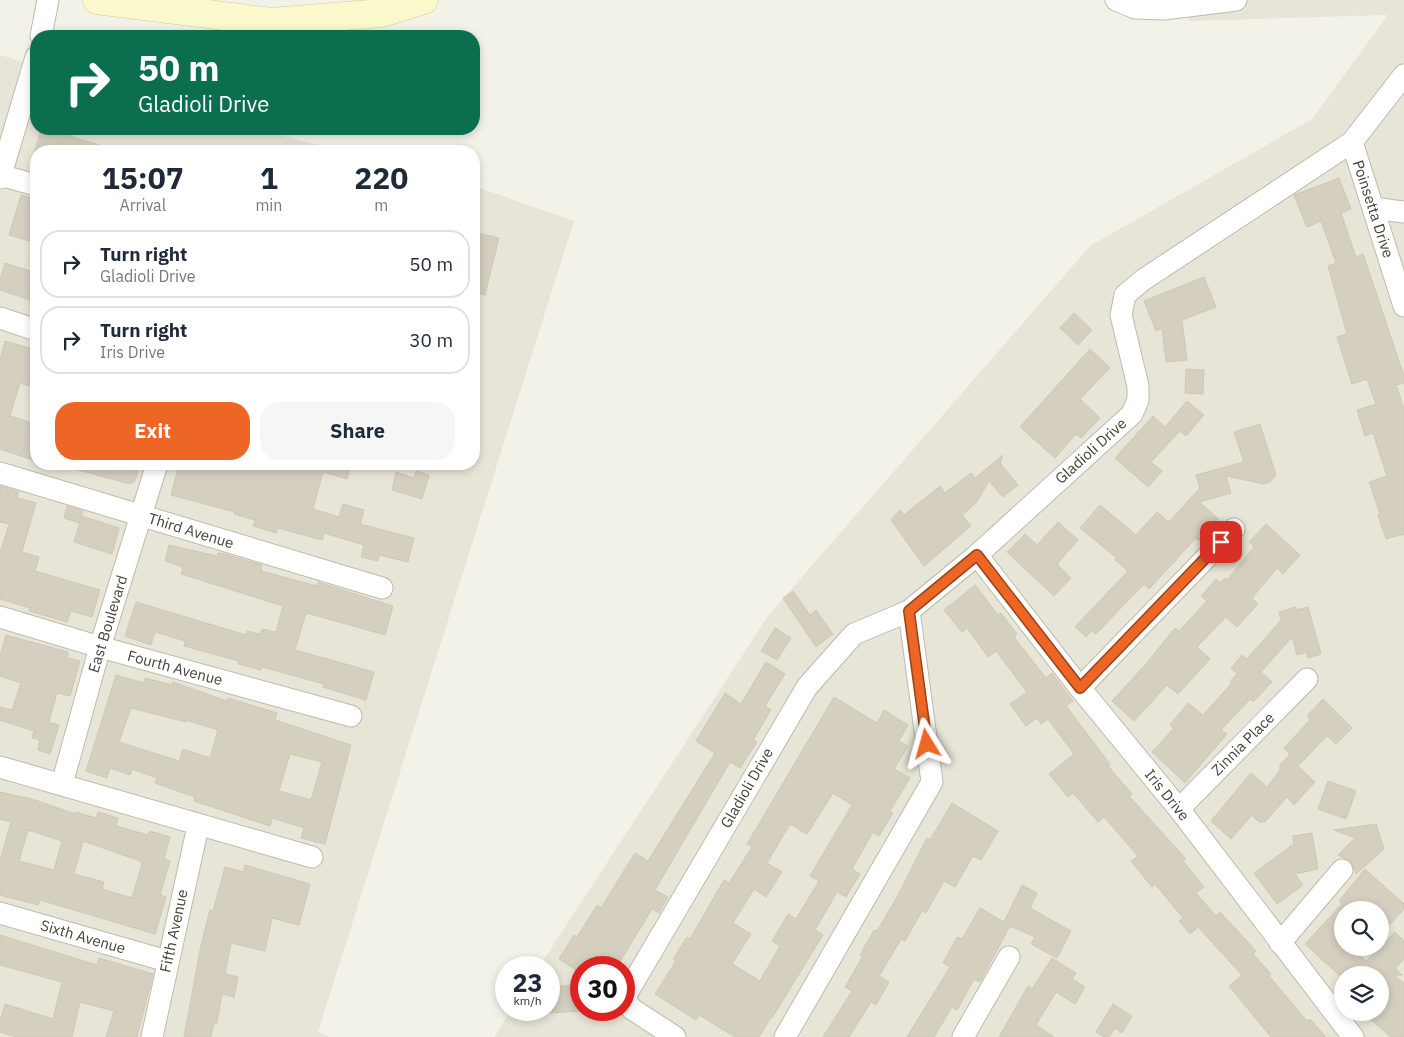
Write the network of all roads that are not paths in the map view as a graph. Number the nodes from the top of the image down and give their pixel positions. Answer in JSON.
{"nodes":[{"id":1,"x":48,"y":0,"type":"edge"},
{"id":2,"x":97,"y":0,"type":"edge"},
{"id":3,"x":424,"y":0,"type":"edge"},
{"id":4,"x":1116,"y":0,"type":"edge"},
{"id":5,"x":1236,"y":0,"type":"edge"},
{"id":6,"x":42,"y":30,"type":"edge"},
{"id":7,"x":1404,"y":76,"type":"edge"},
{"id":8,"x":30,"y":77,"type":"edge"},
{"id":9,"x":1352,"y":142,"type":"junction"},
{"id":10,"x":0,"y":176,"type":"edge"},
{"id":11,"x":30,"y":184,"type":"edge"},
{"id":12,"x":1373,"y":208,"type":"junction"},
{"id":13,"x":1404,"y":212,"type":"edge"},
{"id":14,"x":1404,"y":306,"type":"edge"},
{"id":15,"x":0,"y":318,"type":"edge"},
{"id":16,"x":30,"y":328,"type":"edge"},
{"id":17,"x":154,"y":470,"type":"edge"},
{"id":18,"x":0,"y":473,"type":"edge"},
{"id":19,"x":141,"y":516,"type":"junction"},
{"id":20,"x":1234,"y":529,"type":"dead end"},
{"id":21,"x":977,"y":555,"type":"junction"},
{"id":22,"x":382,"y":588,"type":"dead end"},
{"id":23,"x":909,"y":611,"type":"junction"},
{"id":24,"x":0,"y":617,"type":"edge"},
{"id":25,"x":100,"y":647,"type":"junction"},
{"id":26,"x":1307,"y":679,"type":"dead end"},
{"id":27,"x":1080,"y":688,"type":"junction"},
{"id":28,"x":351,"y":716,"type":"dead end"},
{"id":29,"x":0,"y":767,"type":"edge"},
{"id":30,"x":62,"y":784,"type":"junction"},
{"id":31,"x":1179,"y":809,"type":"junction"},
{"id":32,"x":198,"y":826,"type":"junction"},
{"id":33,"x":312,"y":857,"type":"dead end"},
{"id":34,"x":1342,"y":870,"type":"dead end"},
{"id":35,"x":0,"y":912,"type":"edge"},
{"id":36,"x":1280,"y":944,"type":"junction"},
{"id":37,"x":1009,"y":957,"type":"dead end"},
{"id":38,"x":167,"y":961,"type":"junction"},
{"id":39,"x":152,"y":1037,"type":"edge"},
{"id":40,"x":675,"y":1037,"type":"edge"},
{"id":41,"x":785,"y":1037,"type":"edge"},
{"id":42,"x":963,"y":1037,"type":"edge"},
{"id":43,"x":1354,"y":1037,"type":"edge"}],
"edges":[{"from":1,"to":6,"type":"street"},
{"from":2,"to":3,"type":"street"},
{"from":4,"to":5,"type":"street"},
{"from":7,"to":9,"type":"street","name":"Gladioli Drive"},
{"from":8,"to":10,"type":"street"},
{"from":9,"to":12,"type":"street","name":"Poinsetta Drive"},
{"from":9,"to":21,"type":"street","name":"Gladioli Drive"},
{"from":10,"to":11,"type":"street"},
{"from":12,"to":13,"type":"street"},
{"from":12,"to":14,"type":"street","name":"Poinsetta Drive"},
{"from":15,"to":16,"type":"street"},
{"from":17,"to":19,"type":"street","name":"East Boulevard"},
{"from":18,"to":19,"type":"street","name":"Third Avenue"},
{"from":19,"to":22,"type":"street","name":"Third Avenue"},
{"from":19,"to":25,"type":"street","name":"East Boulevard"},
{"from":20,"to":27,"type":"street"},
{"from":21,"to":23,"type":"street","name":"Gladioli Drive"},
{"from":21,"to":27,"type":"street","name":"Iris Drive"},
{"from":23,"to":40,"type":"street","name":"Gladioli Drive"},
{"from":23,"to":41,"type":"street"},
{"from":24,"to":25,"type":"street","name":"Fourth Avenue"},
{"from":25,"to":28,"type":"street","name":"Fourth Avenue"},
{"from":25,"to":30,"type":"street","name":"East Boulevard"},
{"from":26,"to":31,"type":"street","name":"Zinnia Place"},
{"from":27,"to":31,"type":"street","name":"Iris Drive"},
{"from":29,"to":30,"type":"street"},
{"from":30,"to":32,"type":"street"},
{"from":31,"to":36,"type":"street","name":"Iris Drive"},
{"from":32,"to":33,"type":"street"},
{"from":32,"to":38,"type":"street","name":"Fifth Avenue"},
{"from":34,"to":36,"type":"street"},
{"from":35,"to":38,"type":"street","name":"Sixth Avenue"},
{"from":36,"to":43,"type":"street","name":"Iris Drive"},
{"from":37,"to":42,"type":"street"},
{"from":38,"to":39,"type":"street","name":"Fifth Avenue"}]}
